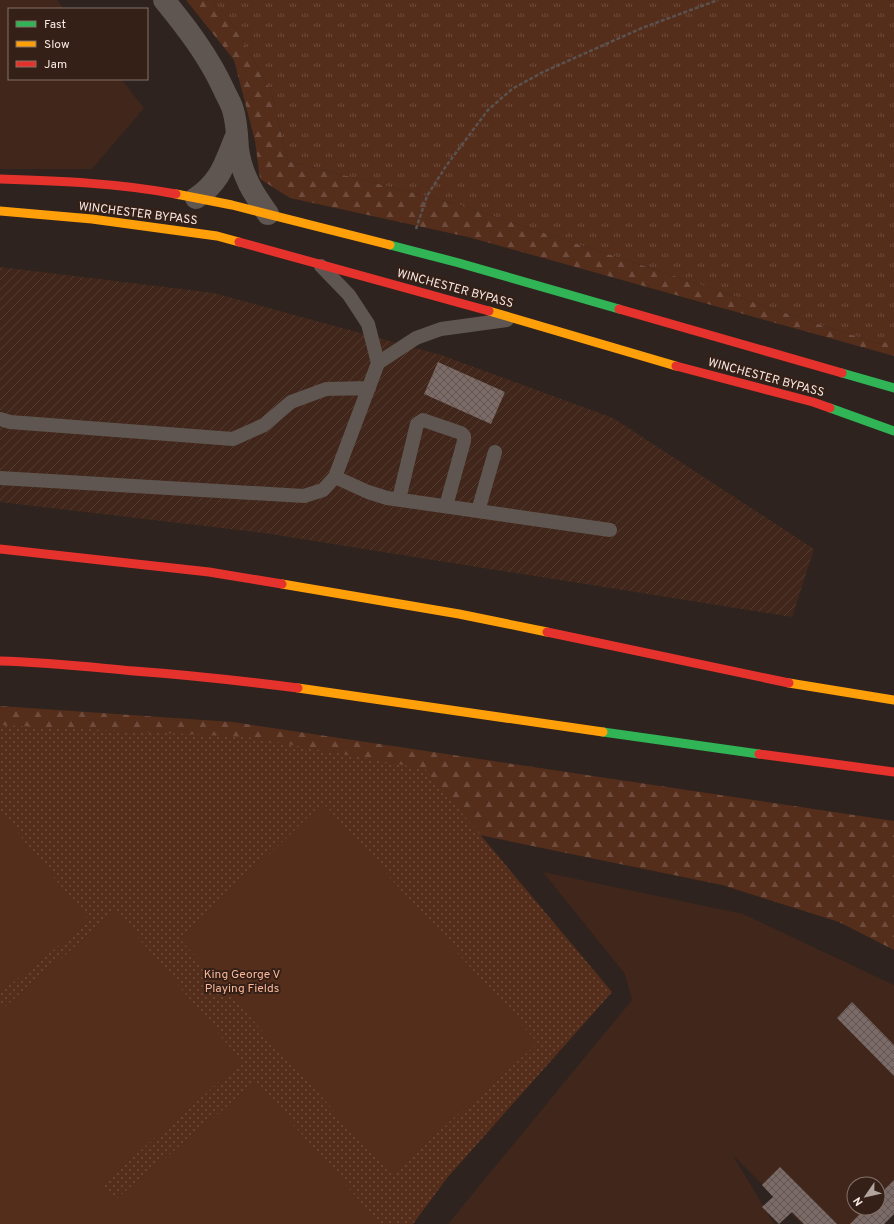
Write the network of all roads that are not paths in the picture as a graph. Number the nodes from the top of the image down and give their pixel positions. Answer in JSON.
{"nodes":[{"id":1,"x":164,"y":0,"type":"edge"},
{"id":2,"x":238,"y":132,"type":"junction"},
{"id":3,"x":0,"y":179,"type":"edge"},
{"id":4,"x":196,"y":198,"type":"junction"},
{"id":5,"x":0,"y":211,"type":"edge"},
{"id":6,"x":268,"y":214,"type":"junction"},
{"id":7,"x":319,"y":264,"type":"junction"},
{"id":8,"x":517,"y":319,"type":"junction"},
{"id":9,"x":378,"y":363,"type":"junction"},
{"id":10,"x":369,"y":388,"type":"junction"},
{"id":11,"x":894,"y":388,"type":"edge"},
{"id":12,"x":0,"y":419,"type":"edge"},
{"id":13,"x":894,"y":431,"type":"edge"},
{"id":14,"x":495,"y":452,"type":"dead end"},
{"id":15,"x":335,"y":477,"type":"junction"},
{"id":16,"x":0,"y":478,"type":"edge"},
{"id":17,"x":399,"y":499,"type":"junction"},
{"id":18,"x":446,"y":506,"type":"junction"},
{"id":19,"x":478,"y":511,"type":"junction"},
{"id":20,"x":610,"y":530,"type":"dead end"},
{"id":21,"x":0,"y":549,"type":"edge"},
{"id":22,"x":0,"y":661,"type":"edge"},
{"id":23,"x":894,"y":700,"type":"edge"},
{"id":24,"x":894,"y":772,"type":"edge"}],
"edges":[{"from":1,"to":2,"type":"street"},
{"from":2,"to":4,"type":"street"},
{"from":2,"to":6,"type":"street"},
{"from":3,"to":4,"type":"highway","name":"WINCHESTER BYPASS"},
{"from":4,"to":6,"type":"highway","name":"WINCHESTER BYPASS"},
{"from":5,"to":7,"type":"highway","name":"WINCHESTER BYPASS"},
{"from":6,"to":11,"type":"highway","name":"WINCHESTER BYPASS"},
{"from":7,"to":8,"type":"highway","name":"WINCHESTER BYPASS"},
{"from":7,"to":9,"type":"lane"},
{"from":8,"to":9,"type":"lane"},
{"from":8,"to":13,"type":"highway","name":"WINCHESTER BYPASS"},
{"from":9,"to":10,"type":"lane"},
{"from":10,"to":12,"type":"lane"},
{"from":10,"to":15,"type":"lane"},
{"from":14,"to":19,"type":"lane"},
{"from":15,"to":16,"type":"lane"},
{"from":15,"to":17,"type":"lane"},
{"from":17,"to":18,"type":"lane"},
{"from":17,"to":18,"type":"lane"},
{"from":18,"to":19,"type":"lane"},
{"from":19,"to":20,"type":"lane"},
{"from":21,"to":23,"type":"highway"},
{"from":22,"to":24,"type":"highway"}]}
